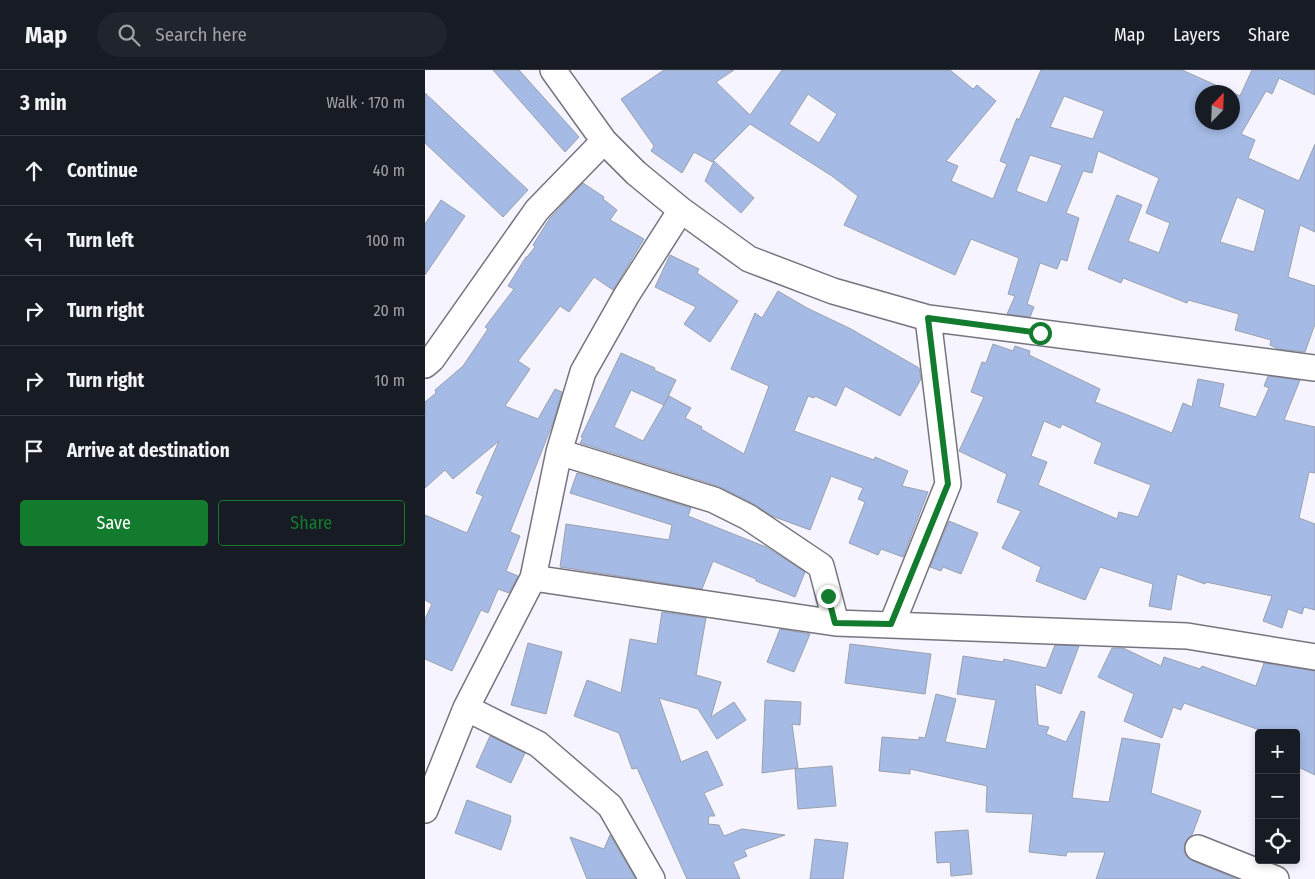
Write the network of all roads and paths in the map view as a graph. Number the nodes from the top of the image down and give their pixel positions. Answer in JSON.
{"nodes":[{"id":1,"x":553,"y":70,"type":"edge"},
{"id":2,"x":604,"y":141,"type":"junction"},
{"id":3,"x":681,"y":210,"type":"junction"},
{"id":4,"x":928,"y":318,"type":"junction"},
{"id":5,"x":425,"y":366,"type":"edge"},
{"id":6,"x":1315,"y":368,"type":"edge"},
{"id":7,"x":559,"y":452,"type":"junction"},
{"id":8,"x":533,"y":578,"type":"junction"},
{"id":9,"x":835,"y":623,"type":"junction"},
{"id":10,"x":891,"y":624,"type":"junction"},
{"id":11,"x":1315,"y":657,"type":"edge"},
{"id":12,"x":466,"y":708,"type":"junction"},
{"id":13,"x":425,"y":810,"type":"edge"},
{"id":14,"x":1198,"y":848,"type":"dead end"},
{"id":15,"x":652,"y":879,"type":"edge"},
{"id":16,"x":1276,"y":879,"type":"edge"}],
"edges":[{"from":1,"to":2,"type":"street"},
{"from":2,"to":3,"type":"street"},
{"from":2,"to":5,"type":"street"},
{"from":3,"to":4,"type":"street"},
{"from":3,"to":7,"type":"street"},
{"from":4,"to":6,"type":"street"},
{"from":4,"to":10,"type":"street"},
{"from":7,"to":8,"type":"street"},
{"from":7,"to":9,"type":"street"},
{"from":8,"to":9,"type":"street"},
{"from":8,"to":12,"type":"street"},
{"from":9,"to":10,"type":"street"},
{"from":10,"to":11,"type":"street"},
{"from":12,"to":13,"type":"street"},
{"from":12,"to":15,"type":"street"},
{"from":14,"to":16,"type":"street"}]}
